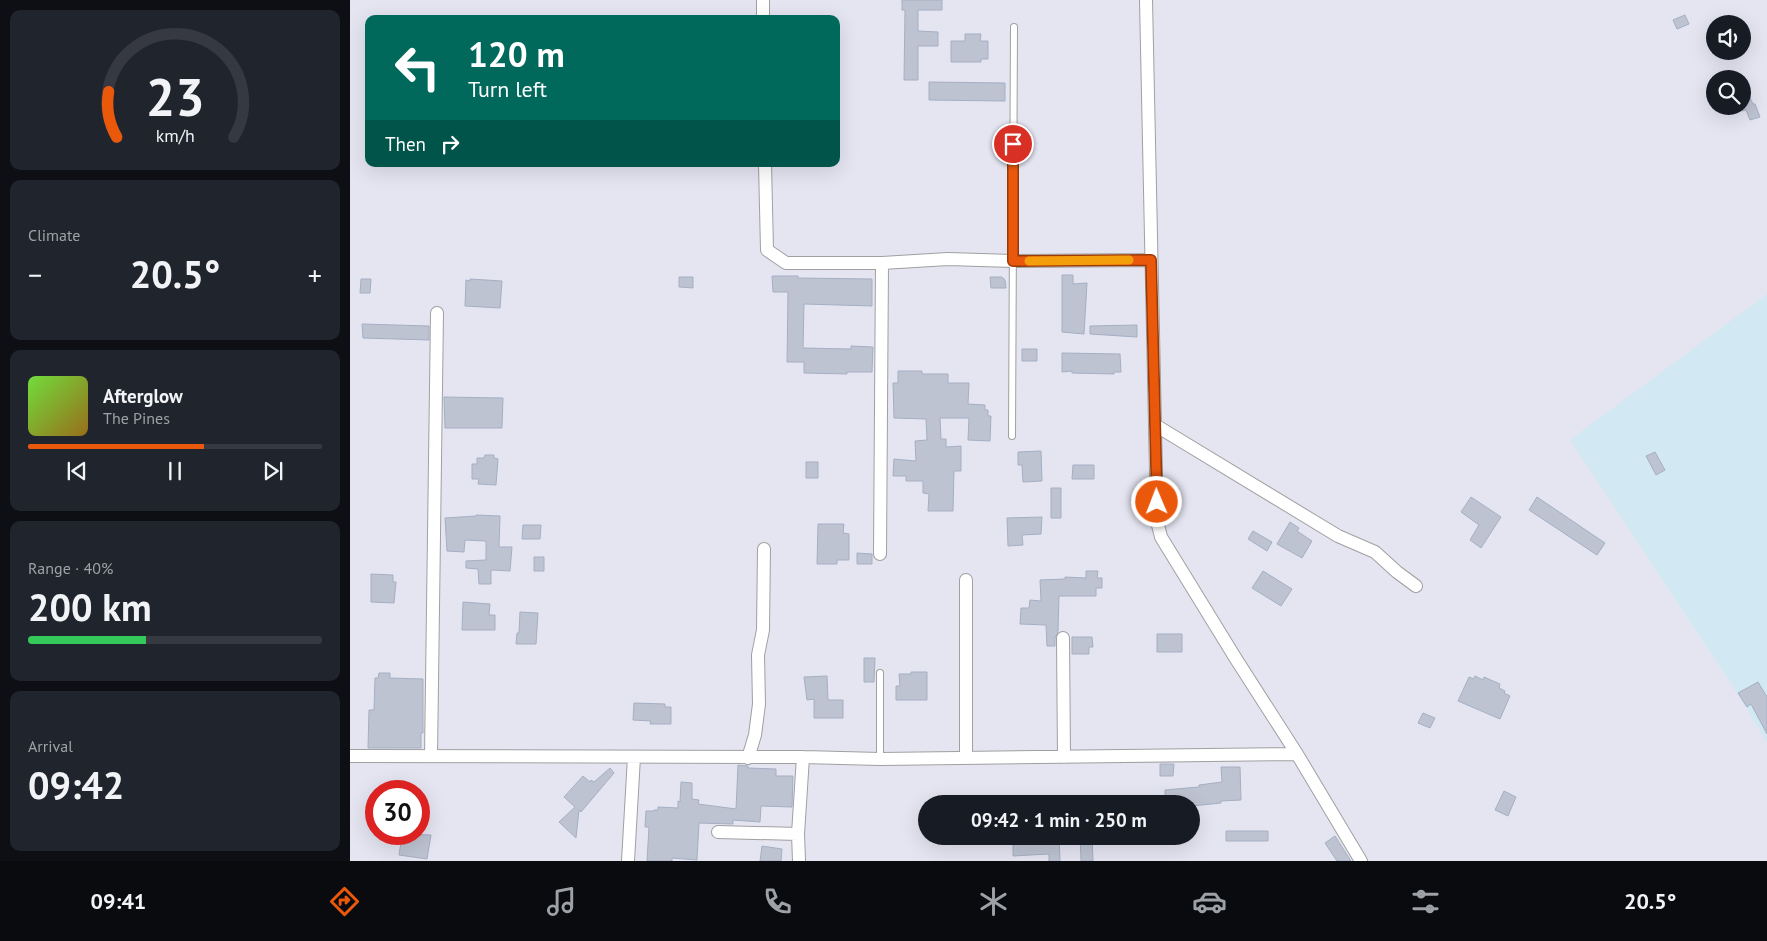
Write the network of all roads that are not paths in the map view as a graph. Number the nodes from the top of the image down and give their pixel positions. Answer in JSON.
{"nodes":[{"id":1,"x":763,"y":0,"type":"edge"},
{"id":2,"x":1146,"y":0,"type":"edge"},
{"id":3,"x":763,"y":15,"type":"edge"},
{"id":4,"x":1014,"y":27,"type":"dead end"},
{"id":5,"x":766,"y":167,"type":"edge"},
{"id":6,"x":1151,"y":260,"type":"junction"},
{"id":7,"x":1013,"y":261,"type":"junction"},
{"id":8,"x":882,"y":263,"type":"junction"},
{"id":9,"x":437,"y":313,"type":"dead end"},
{"id":10,"x":1155,"y":425,"type":"junction"},
{"id":11,"x":1012,"y":436,"type":"dead end"},
{"id":12,"x":764,"y":549,"type":"dead end"},
{"id":13,"x":880,"y":554,"type":"dead end"},
{"id":14,"x":966,"y":580,"type":"dead end"},
{"id":15,"x":1416,"y":586,"type":"dead end"},
{"id":16,"x":1063,"y":638,"type":"dead end"},
{"id":17,"x":880,"y":673,"type":"dead end"},
{"id":18,"x":1297,"y":754,"type":"junction"},
{"id":19,"x":350,"y":756,"type":"edge"},
{"id":20,"x":431,"y":756,"type":"junction"},
{"id":21,"x":634,"y":757,"type":"junction"},
{"id":22,"x":803,"y":757,"type":"junction"},
{"id":23,"x":966,"y":757,"type":"junction"},
{"id":24,"x":1064,"y":757,"type":"junction"},
{"id":25,"x":748,"y":758,"type":"junction"},
{"id":26,"x":880,"y":759,"type":"junction"},
{"id":27,"x":718,"y":832,"type":"dead end"},
{"id":28,"x":798,"y":834,"type":"junction"},
{"id":29,"x":628,"y":861,"type":"edge"},
{"id":30,"x":799,"y":861,"type":"edge"},
{"id":31,"x":1361,"y":861,"type":"edge"}],
"edges":[{"from":1,"to":3,"type":"street"},
{"from":2,"to":6,"type":"street"},
{"from":4,"to":7,"type":"lane"},
{"from":5,"to":8,"type":"street"},
{"from":6,"to":7,"type":"street"},
{"from":6,"to":10,"type":"street"},
{"from":7,"to":8,"type":"street"},
{"from":7,"to":11,"type":"lane"},
{"from":8,"to":13,"type":"street"},
{"from":9,"to":20,"type":"street"},
{"from":10,"to":15,"type":"street"},
{"from":10,"to":18,"type":"street"},
{"from":12,"to":25,"type":"street"},
{"from":14,"to":23,"type":"street"},
{"from":16,"to":24,"type":"street"},
{"from":17,"to":26,"type":"lane"},
{"from":18,"to":24,"type":"street"},
{"from":18,"to":31,"type":"street"},
{"from":19,"to":20,"type":"street"},
{"from":20,"to":21,"type":"street"},
{"from":21,"to":25,"type":"street"},
{"from":21,"to":29,"type":"street"},
{"from":22,"to":25,"type":"street"},
{"from":22,"to":26,"type":"street"},
{"from":22,"to":28,"type":"street"},
{"from":23,"to":24,"type":"street"},
{"from":23,"to":26,"type":"street"},
{"from":27,"to":28,"type":"street"},
{"from":28,"to":30,"type":"street"}]}
